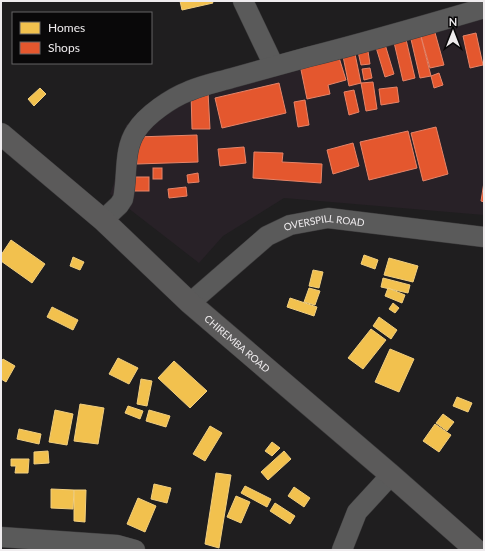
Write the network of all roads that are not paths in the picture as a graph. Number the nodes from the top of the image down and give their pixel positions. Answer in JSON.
{"nodes":[{"id":1,"x":243,"y":1,"type":"edge"},
{"id":2,"x":484,"y":8,"type":"edge"},
{"id":3,"x":274,"y":66,"type":"junction"},
{"id":4,"x":1,"y":134,"type":"edge"},
{"id":5,"x":104,"y":220,"type":"junction"},
{"id":6,"x":484,"y":237,"type":"edge"},
{"id":7,"x":190,"y":303,"type":"junction"},
{"id":8,"x":391,"y":475,"type":"junction"},
{"id":9,"x":1,"y":537,"type":"edge"},
{"id":10,"x":135,"y":550,"type":"edge"},
{"id":11,"x":342,"y":550,"type":"edge"},
{"id":12,"x":476,"y":550,"type":"edge"}],
"edges":[{"from":1,"to":3,"type":"street"},
{"from":2,"to":3,"type":"street"},
{"from":3,"to":5,"type":"street"},
{"from":4,"to":5,"type":"main road","name":"CHIREMBA ROAD"},
{"from":5,"to":7,"type":"main road","name":"CHIREMBA ROAD"},
{"from":6,"to":7,"type":"street","name":"OVERSPILL ROAD"},
{"from":7,"to":8,"type":"main road","name":"CHIREMBA ROAD"},
{"from":8,"to":11,"type":"street"},
{"from":8,"to":12,"type":"main road","name":"CHIREMBA ROAD"},
{"from":9,"to":10,"type":"street"}]}
